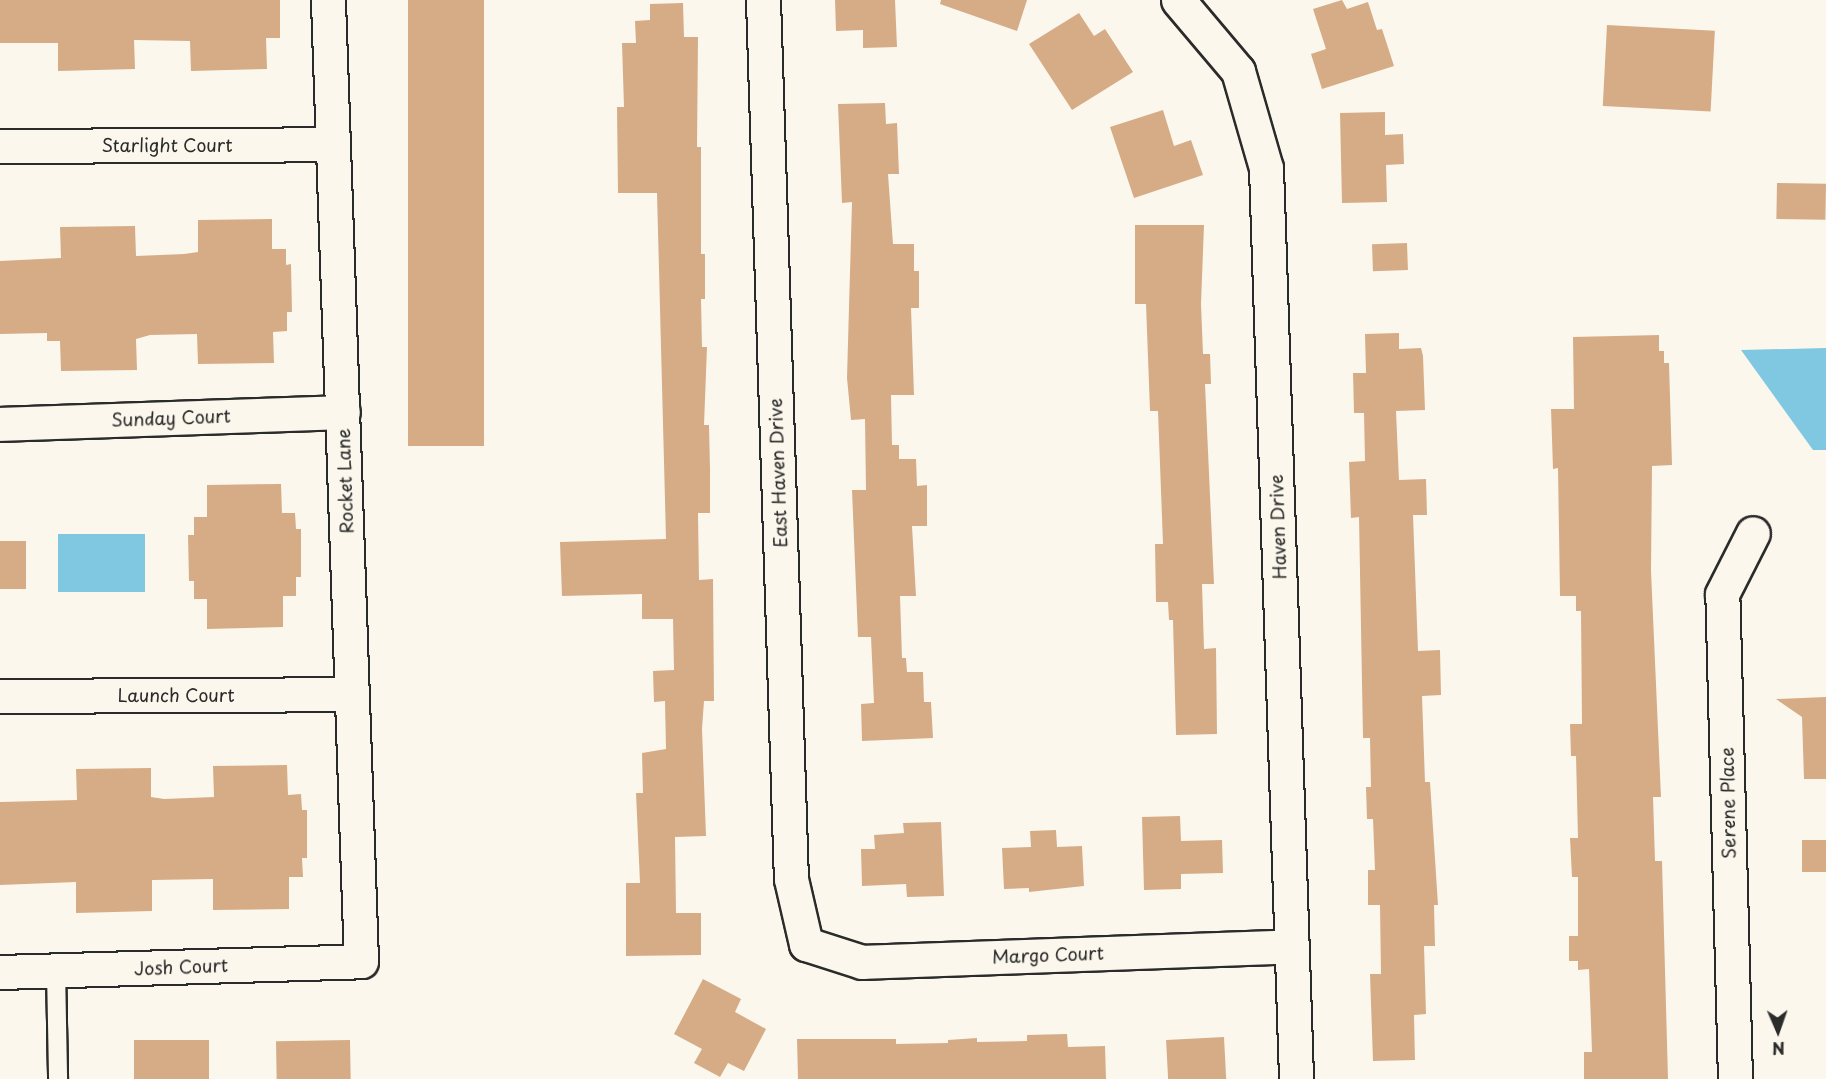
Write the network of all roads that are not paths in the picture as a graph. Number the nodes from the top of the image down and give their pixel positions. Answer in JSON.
{"nodes":[{"id":1,"x":328,"y":0,"type":"edge"},
{"id":2,"x":763,"y":0,"type":"edge"},
{"id":3,"x":1178,"y":0,"type":"edge"},
{"id":4,"x":333,"y":144,"type":"junction"},
{"id":5,"x":0,"y":146,"type":"edge"},
{"id":6,"x":343,"y":412,"type":"junction"},
{"id":7,"x":0,"y":424,"type":"edge"},
{"id":8,"x":1753,"y":533,"type":"dead end"},
{"id":9,"x":352,"y":694,"type":"junction"},
{"id":10,"x":0,"y":696,"type":"edge"},
{"id":11,"x":806,"y":944,"type":"joint"},
{"id":12,"x":1292,"y":946,"type":"junction"},
{"id":13,"x":361,"y":961,"type":"joint"},
{"id":14,"x":56,"y":970,"type":"junction"},
{"id":15,"x":0,"y":972,"type":"edge"},
{"id":16,"x":58,"y":1079,"type":"edge"},
{"id":17,"x":1296,"y":1079,"type":"edge"},
{"id":18,"x":1735,"y":1079,"type":"edge"}],
"edges":[{"from":1,"to":4,"type":"street","name":"Rocket Lane"},
{"from":2,"to":11,"type":"street","name":"East Haven Drive"},
{"from":3,"to":12,"type":"street","name":"Haven Drive"},
{"from":4,"to":5,"type":"street","name":"Starlight Court"},
{"from":4,"to":6,"type":"street","name":"Rocket Lane"},
{"from":6,"to":7,"type":"street","name":"Sunday Court"},
{"from":6,"to":9,"type":"street","name":"Rocket Lane"},
{"from":8,"to":18,"type":"street","name":"Serene Place"},
{"from":9,"to":10,"type":"street","name":"Launch Court"},
{"from":9,"to":13,"type":"street","name":"Rocket Lane"},
{"from":11,"to":12,"type":"street","name":"Margo Court"},
{"from":12,"to":17,"type":"street","name":"Haven Drive"},
{"from":13,"to":14,"type":"street","name":"Josh Court"},
{"from":14,"to":15,"type":"street","name":"Josh Court"},
{"from":14,"to":16,"type":"lane"}]}
